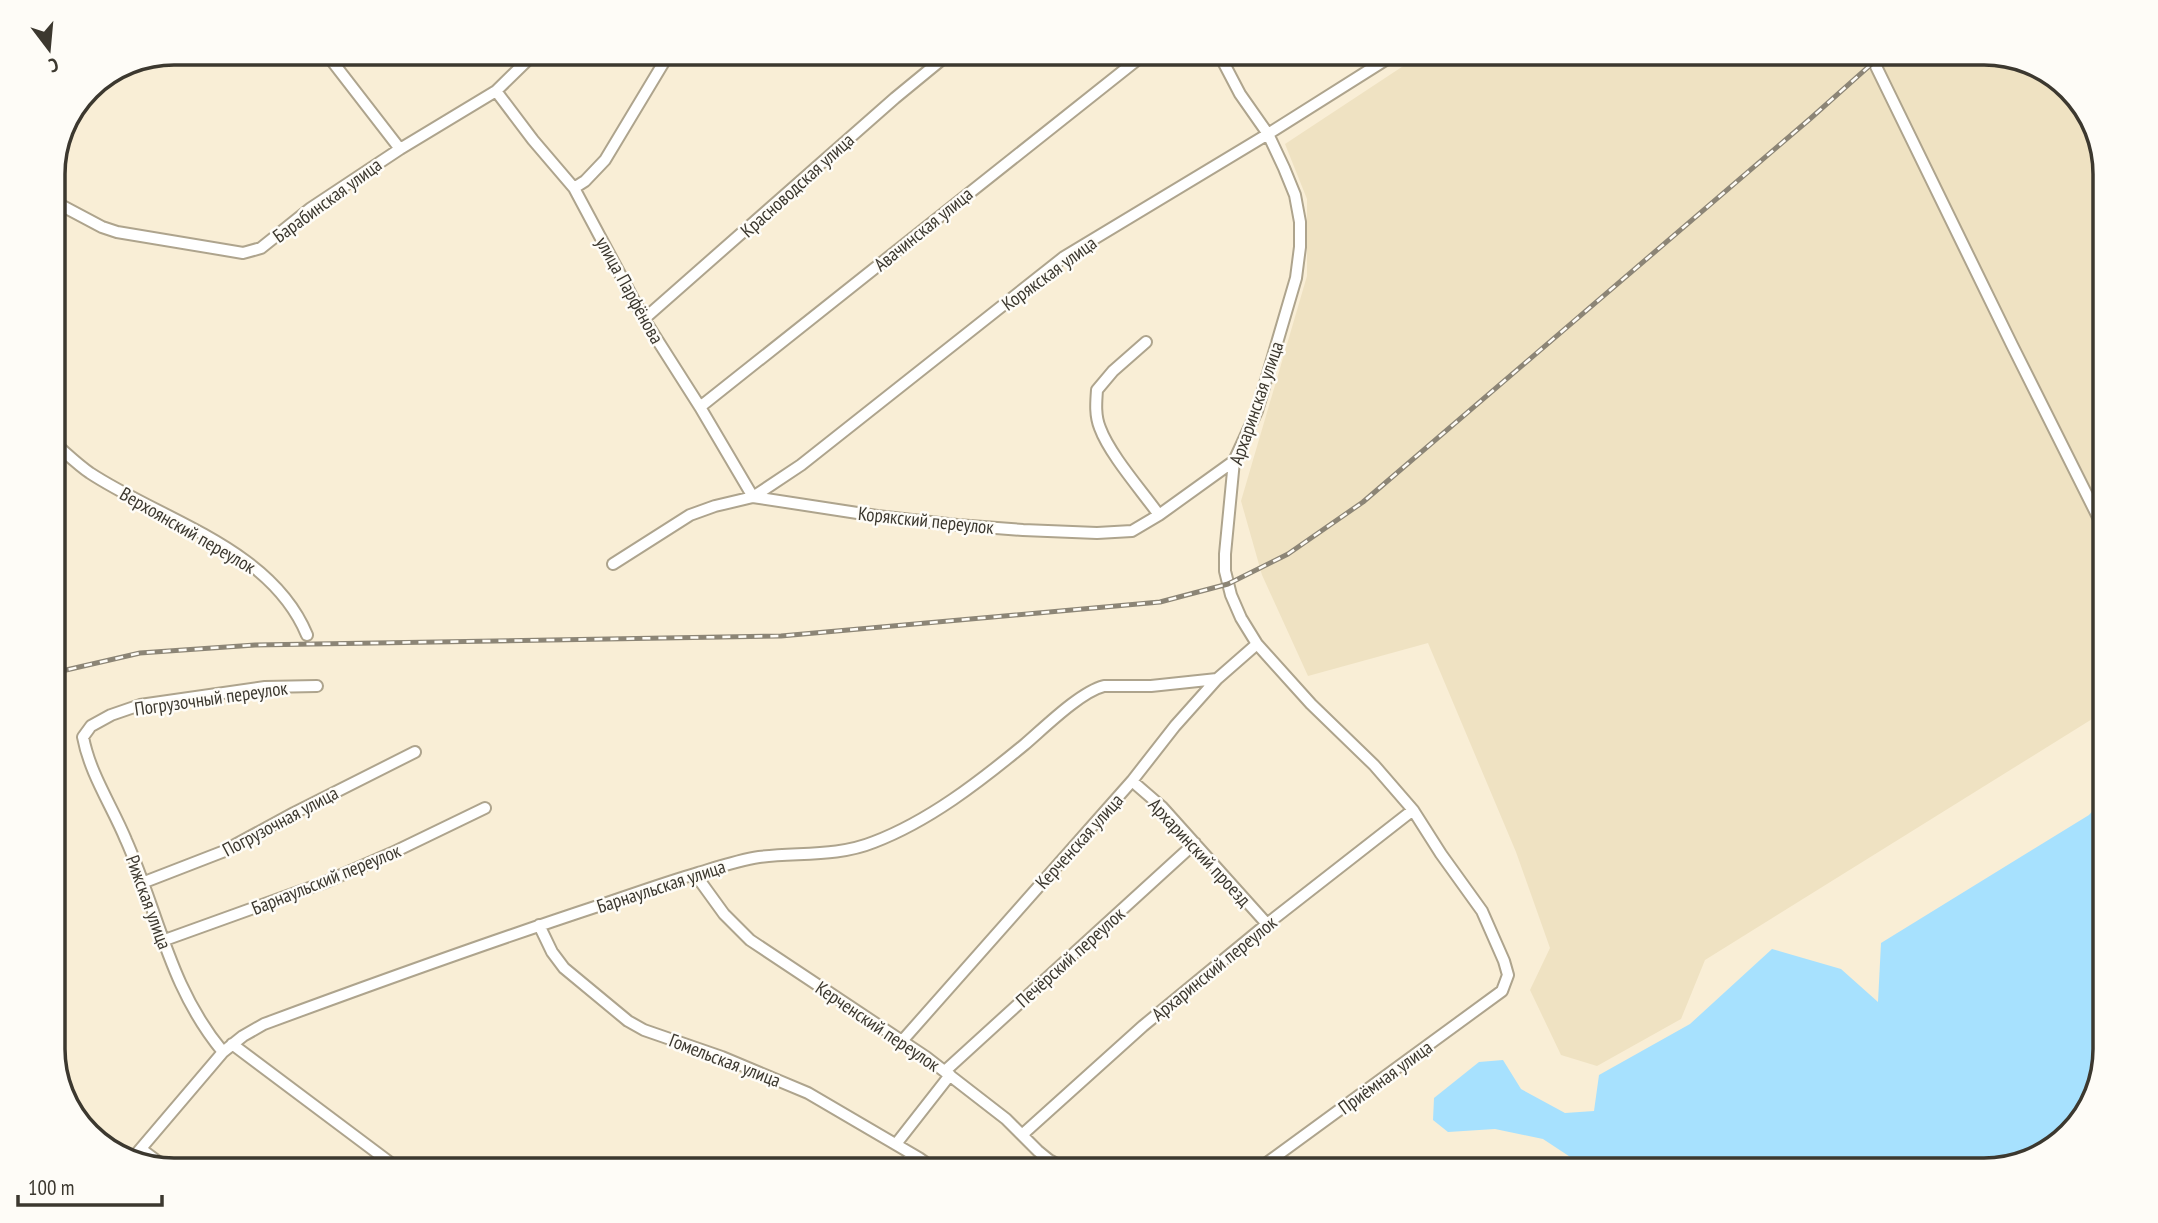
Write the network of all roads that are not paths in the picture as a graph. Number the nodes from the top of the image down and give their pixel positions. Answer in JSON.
{"nodes":[{"id":1,"x":335,"y":65,"type":"edge"},
{"id":2,"x":523,"y":65,"type":"edge"},
{"id":3,"x":662,"y":65,"type":"edge"},
{"id":4,"x":935,"y":65,"type":"edge"},
{"id":5,"x":1131,"y":65,"type":"edge"},
{"id":6,"x":1224,"y":65,"type":"edge"},
{"id":7,"x":1377,"y":65,"type":"edge"},
{"id":8,"x":1875,"y":65,"type":"edge"},
{"id":9,"x":496,"y":91,"type":"junction"},
{"id":10,"x":1268,"y":134,"type":"junction"},
{"id":11,"x":400,"y":149,"type":"junction"},
{"id":12,"x":574,"y":188,"type":"junction"},
{"id":13,"x":65,"y":207,"type":"edge"},
{"id":14,"x":644,"y":319,"type":"junction"},
{"id":15,"x":1146,"y":342,"type":"dead end"},
{"id":16,"x":701,"y":407,"type":"junction"},
{"id":17,"x":65,"y":452,"type":"edge"},
{"id":18,"x":1234,"y":461,"type":"junction"},
{"id":19,"x":753,"y":497,"type":"junction"},
{"id":20,"x":2093,"y":507,"type":"edge"},
{"id":21,"x":1159,"y":515,"type":"junction"},
{"id":22,"x":613,"y":564,"type":"dead end"},
{"id":23,"x":307,"y":635,"type":"dead end"},
{"id":24,"x":1257,"y":644,"type":"junction"},
{"id":25,"x":1217,"y":679,"type":"junction"},
{"id":26,"x":317,"y":686,"type":"dead end"},
{"id":27,"x":85,"y":746,"type":"joint"},
{"id":28,"x":415,"y":752,"type":"dead end"},
{"id":29,"x":1132,"y":781,"type":"junction"},
{"id":30,"x":485,"y":808,"type":"dead end"},
{"id":31,"x":1413,"y":810,"type":"junction"},
{"id":32,"x":1195,"y":844,"type":"junction"},
{"id":33,"x":695,"y":874,"type":"junction"},
{"id":34,"x":142,"y":883,"type":"junction"},
{"id":35,"x":1267,"y":924,"type":"junction"},
{"id":36,"x":539,"y":925,"type":"junction"},
{"id":37,"x":162,"y":941,"type":"junction"},
{"id":38,"x":1508,"y":975,"type":"joint"},
{"id":39,"x":902,"y":1041,"type":"junction"},
{"id":40,"x":232,"y":1044,"type":"junction"},
{"id":41,"x":223,"y":1052,"type":"junction"},
{"id":42,"x":947,"y":1073,"type":"junction"},
{"id":43,"x":1023,"y":1134,"type":"junction"},
{"id":44,"x":895,"y":1144,"type":"junction"},
{"id":45,"x":141,"y":1149,"type":"junction"},
{"id":46,"x":138,"y":1152,"type":"edge"},
{"id":47,"x":910,"y":1153,"type":"junction"},
{"id":48,"x":150,"y":1156,"type":"edge"},
{"id":49,"x":383,"y":1158,"type":"edge"},
{"id":50,"x":909,"y":1158,"type":"edge"},
{"id":51,"x":920,"y":1158,"type":"edge"},
{"id":52,"x":1047,"y":1158,"type":"edge"},
{"id":53,"x":1274,"y":1158,"type":"edge"}],
"edges":[{"from":1,"to":11,"type":"street"},
{"from":2,"to":9,"type":"street","name":"Барабинская улица"},
{"from":3,"to":12,"type":"street"},
{"from":4,"to":14,"type":"street","name":"Красноводская улица"},
{"from":5,"to":16,"type":"street","name":"Авачинская улица"},
{"from":6,"to":10,"type":"street","name":"Архаринская улица"},
{"from":7,"to":10,"type":"street","name":"Корякская улица"},
{"from":8,"to":20,"type":"street"},
{"from":9,"to":11,"type":"street","name":"Барабинская улица"},
{"from":9,"to":12,"type":"street","name":"улица Парфёнова"},
{"from":10,"to":18,"type":"street","name":"Архаринская улица"},
{"from":10,"to":19,"type":"street","name":"Корякская улица"},
{"from":11,"to":13,"type":"street","name":"Барабинская улица"},
{"from":12,"to":14,"type":"street","name":"улица Парфёнова"},
{"from":14,"to":16,"type":"street","name":"улица Парфёнова"},
{"from":15,"to":21,"type":"street"},
{"from":16,"to":19,"type":"street","name":"улица Парфёнова"},
{"from":17,"to":23,"type":"street","name":"Верхоянский переулок"},
{"from":18,"to":21,"type":"street","name":"Корякский переулок"},
{"from":18,"to":24,"type":"street","name":"Архаринская улица"},
{"from":19,"to":21,"type":"street","name":"Корякский переулок"},
{"from":19,"to":22,"type":"street","name":"Корякский переулок"},
{"from":24,"to":25,"type":"street","name":"Керченская улица"},
{"from":24,"to":31,"type":"street","name":"Архаринская улица"},
{"from":25,"to":29,"type":"street","name":"Керченская улица"},
{"from":25,"to":33,"type":"street","name":"Барнаульская улица"},
{"from":26,"to":27,"type":"street","name":"Погрузочный переулок"},
{"from":27,"to":34,"type":"street","name":"Рижская улица"},
{"from":28,"to":34,"type":"street","name":"Погрузочная улица"},
{"from":29,"to":32,"type":"street","name":"Архаринский проезд"},
{"from":29,"to":39,"type":"street","name":"Керченская улица"},
{"from":30,"to":37,"type":"street","name":"Барнаульский переулок"},
{"from":31,"to":35,"type":"street","name":"Архаринский переулок"},
{"from":31,"to":38,"type":"street","name":"Архаринская улица"},
{"from":32,"to":35,"type":"street","name":"Архаринский проезд"},
{"from":32,"to":42,"type":"street","name":"Печёрский переулок"},
{"from":33,"to":36,"type":"street","name":"Барнаульская улица"},
{"from":33,"to":39,"type":"street","name":"Керченский переулок"},
{"from":34,"to":37,"type":"street","name":"Рижская улица"},
{"from":35,"to":43,"type":"street","name":"Архаринский переулок"},
{"from":36,"to":40,"type":"street","name":"Барнаульская улица"},
{"from":36,"to":44,"type":"street","name":"Гомельская улица"},
{"from":37,"to":41,"type":"street","name":"Рижская улица"},
{"from":38,"to":53,"type":"street","name":"Приёмная улица"},
{"from":39,"to":42,"type":"street","name":"Керченский переулок"},
{"from":40,"to":41,"type":"street","name":"Барнаульская улица"},
{"from":40,"to":49,"type":"street"},
{"from":41,"to":45,"type":"street","name":"Барнаульская улица"},
{"from":42,"to":43,"type":"street","name":"Керченский переулок"},
{"from":42,"to":44,"type":"street","name":"Печёрский переулок"},
{"from":43,"to":52,"type":"street","name":"Керченский переулок"},
{"from":44,"to":47,"type":"street","name":"Гомельская улица"},
{"from":45,"to":46,"type":"street","name":"Барнаульская улица"},
{"from":45,"to":48,"type":"street"},
{"from":47,"to":50,"type":"street"},
{"from":47,"to":51,"type":"street","name":"Гомельская улица"}]}
